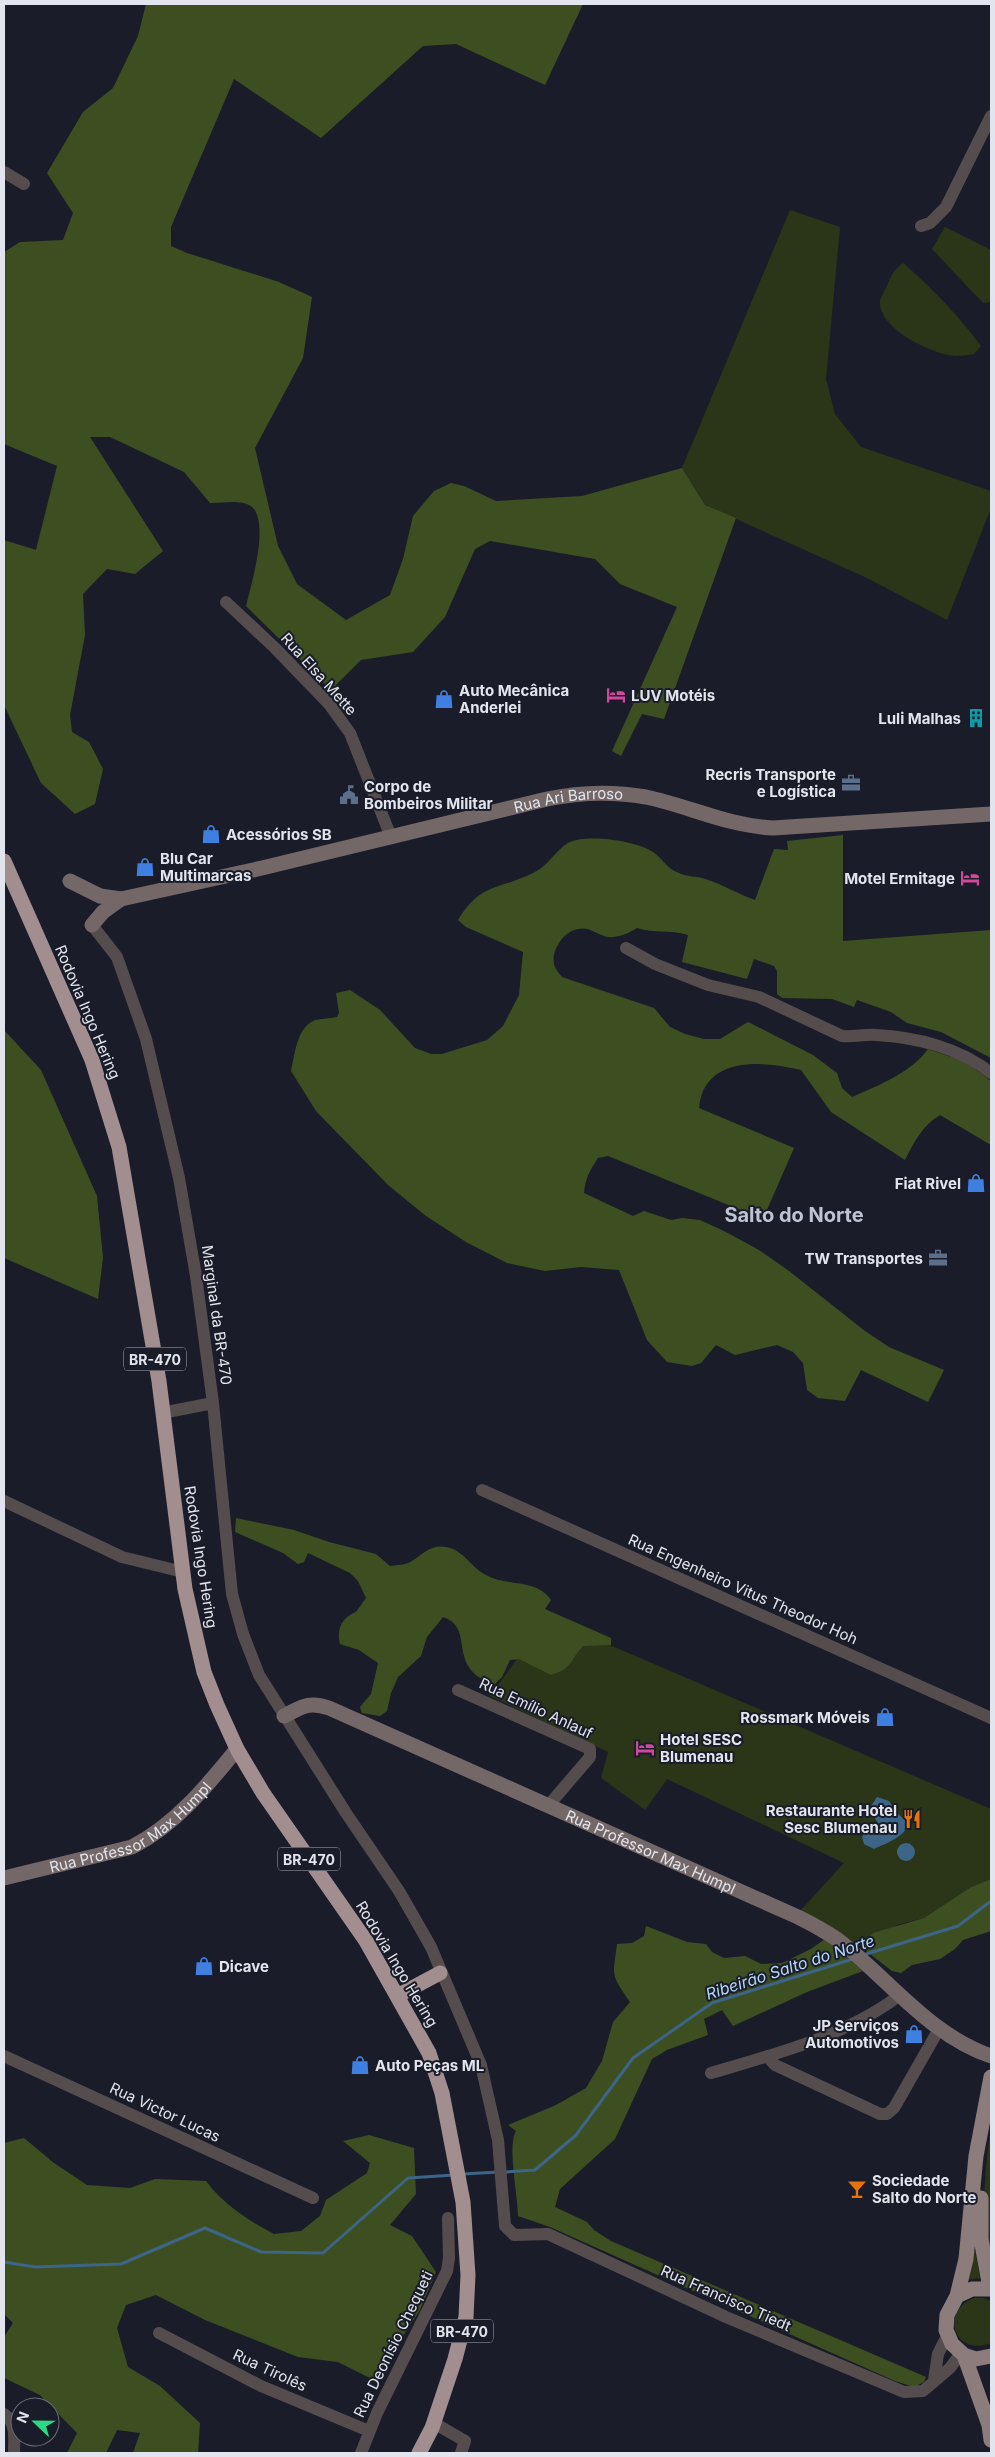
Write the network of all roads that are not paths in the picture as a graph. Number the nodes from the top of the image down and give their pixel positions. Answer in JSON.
{"nodes":[{"id":1,"x":991,"y":116,"type":"edge"},
{"id":2,"x":4,"y":172,"type":"edge"},
{"id":3,"x":24,"y":184,"type":"dead end"},
{"id":4,"x":921,"y":226,"type":"dead end"},
{"id":5,"x":226,"y":602,"type":"dead end"},
{"id":6,"x":991,"y":814,"type":"edge"},
{"id":7,"x":391,"y":837,"type":"junction"},
{"id":8,"x":4,"y":861,"type":"edge"},
{"id":9,"x":70,"y":881,"type":"dead end"},
{"id":10,"x":121,"y":899,"type":"junction"},
{"id":11,"x":92,"y":925,"type":"joint"},
{"id":12,"x":626,"y":948,"type":"dead end"},
{"id":13,"x":991,"y":1073,"type":"edge"},
{"id":14,"x":213,"y":1403,"type":"junction"},
{"id":15,"x":162,"y":1413,"type":"junction"},
{"id":16,"x":482,"y":1490,"type":"dead end"},
{"id":17,"x":4,"y":1501,"type":"edge"},
{"id":18,"x":183,"y":1572,"type":"junction"},
{"id":19,"x":458,"y":1690,"type":"dead end"},
{"id":20,"x":284,"y":1716,"type":"junction"},
{"id":21,"x":991,"y":1718,"type":"edge"},
{"id":22,"x":237,"y":1749,"type":"junction"},
{"id":23,"x":548,"y":1806,"type":"junction"},
{"id":24,"x":4,"y":1878,"type":"edge"},
{"id":25,"x":440,"y":1973,"type":"junction"},
{"id":26,"x":900,"y":1995,"type":"junction"},
{"id":27,"x":397,"y":1996,"type":"junction"},
{"id":28,"x":940,"y":2029,"type":"junction"},
{"id":29,"x":4,"y":2056,"type":"edge"},
{"id":30,"x":766,"y":2056,"type":"junction"},
{"id":31,"x":991,"y":2056,"type":"edge"},
{"id":32,"x":711,"y":2073,"type":"dead end"},
{"id":33,"x":991,"y":2077,"type":"edge"},
{"id":34,"x":986,"y":2106,"type":"junction"},
{"id":35,"x":313,"y":2198,"type":"dead end"},
{"id":36,"x":448,"y":2218,"type":"dead end"},
{"id":37,"x":505,"y":2226,"type":"joint"},
{"id":38,"x":991,"y":2289,"type":"edge"},
{"id":39,"x":957,"y":2296,"type":"junction"},
{"id":40,"x":159,"y":2333,"type":"dead end"},
{"id":41,"x":947,"y":2336,"type":"junction"},
{"id":42,"x":963,"y":2354,"type":"junction"},
{"id":43,"x":991,"y":2356,"type":"edge"},
{"id":44,"x":934,"y":2380,"type":"junction"},
{"id":45,"x":4,"y":2414,"type":"edge"},
{"id":46,"x":434,"y":2423,"type":"junction"},
{"id":47,"x":991,"y":2425,"type":"edge"},
{"id":48,"x":369,"y":2431,"type":"junction"},
{"id":49,"x":14,"y":2453,"type":"edge"},
{"id":50,"x":361,"y":2453,"type":"edge"},
{"id":51,"x":420,"y":2453,"type":"edge"},
{"id":52,"x":461,"y":2453,"type":"edge"}],
"edges":[{"from":1,"to":4,"type":"street"},
{"from":2,"to":3,"type":"street"},
{"from":5,"to":7,"type":"street","name":"Rua Elsa Mette"},
{"from":6,"to":7,"type":"street","name":"Rua Ari Barroso"},
{"from":7,"to":10,"type":"street","name":"Rua Ari Barroso"},
{"from":8,"to":15,"type":"highway","name":"Rodovia Ingo Hering","number":"BR-470"},
{"from":9,"to":10,"type":"street","name":"Rua Ari Barroso"},
{"from":10,"to":11,"type":"street","name":"Rua Ari Barroso"},
{"from":11,"to":14,"type":"street","name":"Marginal da BR-470"},
{"from":12,"to":13,"type":"street"},
{"from":14,"to":15,"type":"street"},
{"from":14,"to":20,"type":"street","name":"Marginal da BR-470"},
{"from":15,"to":18,"type":"highway","name":"Rodovia Ingo Hering","number":"BR-470"},
{"from":16,"to":21,"type":"street","name":"Rua Engenheiro Vitus Theodor Hoh"},
{"from":17,"to":18,"type":"street"},
{"from":18,"to":22,"type":"highway","name":"Rodovia Ingo Hering","number":"BR-470"},
{"from":19,"to":23,"type":"street","name":"Rua Emílio Anlauf"},
{"from":20,"to":23,"type":"street","name":"Rua Professor Max Humpl"},
{"from":20,"to":25,"type":"street","name":"Marginal da BR-470"},
{"from":22,"to":24,"type":"street","name":"Rua Professor Max Humpl"},
{"from":22,"to":27,"type":"highway","name":"Rodovia Ingo Hering","number":"BR-470"},
{"from":23,"to":26,"type":"street","name":"Rua Professor Max Humpl"},
{"from":25,"to":27,"type":"highway"},
{"from":25,"to":37,"type":"street","name":"Marginal da BR-470"},
{"from":26,"to":28,"type":"street","name":"Rua Professor Max Humpl"},
{"from":26,"to":30,"type":"street"},
{"from":27,"to":46,"type":"highway","name":"Rodovia Ingo Hering","number":"BR-470"},
{"from":28,"to":30,"type":"street"},
{"from":28,"to":31,"type":"street","name":"Rua Professor Max Humpl"},
{"from":29,"to":35,"type":"street","name":"Rua Victor Lucas"},
{"from":30,"to":32,"type":"street"},
{"from":33,"to":34,"type":"main road"},
{"from":34,"to":38,"type":"main road"},
{"from":34,"to":39,"type":"main road"},
{"from":36,"to":48,"type":"street","name":"Rua Deonísio Chequeti"},
{"from":37,"to":44,"type":"street","name":"Rua Francisco Tiedt"},
{"from":38,"to":39,"type":"main road"},
{"from":39,"to":41,"type":"main road"},
{"from":40,"to":48,"type":"street","name":"Rua Tirolês"},
{"from":41,"to":42,"type":"main road"},
{"from":41,"to":44,"type":"street"},
{"from":42,"to":43,"type":"main road"},
{"from":42,"to":44,"type":"street","name":"Rua Francisco Tiedt"},
{"from":42,"to":47,"type":"main road"},
{"from":45,"to":49,"type":"street"},
{"from":46,"to":51,"type":"highway","name":"Rodovia Ingo Hering","number":"BR-470"},
{"from":46,"to":52,"type":"street"},
{"from":48,"to":50,"type":"street","name":"Rua Deonísio Chequeti"}]}
